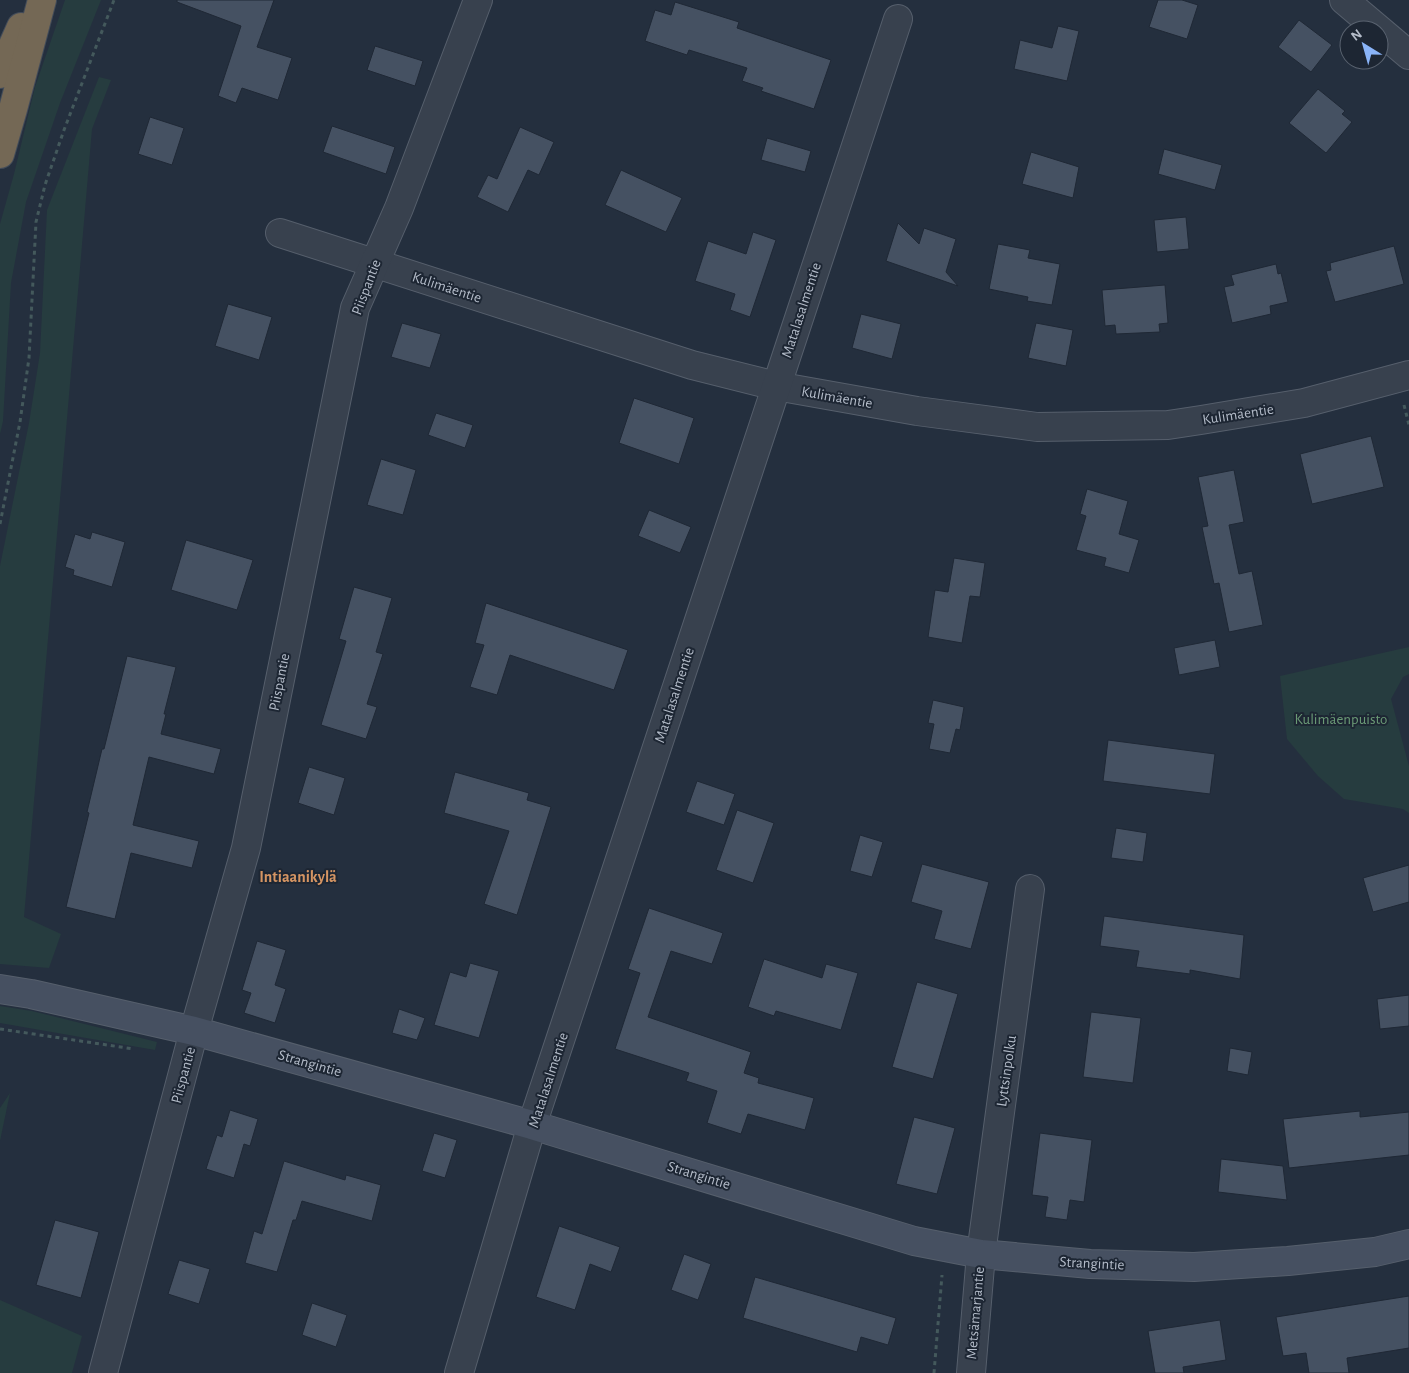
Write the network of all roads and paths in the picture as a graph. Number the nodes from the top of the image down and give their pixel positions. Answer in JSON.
{"nodes":[{"id":1,"x":33,"y":0,"type":"edge"},
{"id":2,"x":42,"y":0,"type":"edge"},
{"id":3,"x":114,"y":0,"type":"edge"},
{"id":4,"x":478,"y":0,"type":"edge"},
{"id":5,"x":1344,"y":0,"type":"edge"},
{"id":6,"x":898,"y":19,"type":"dead end"},
{"id":7,"x":1409,"y":55,"type":"edge"},
{"id":8,"x":0,"y":74,"type":"edge"},
{"id":9,"x":0,"y":154,"type":"edge"},
{"id":10,"x":280,"y":233,"type":"dead end"},
{"id":11,"x":374,"y":264,"type":"junction"},
{"id":12,"x":1409,"y":375,"type":"edge"},
{"id":13,"x":776,"y":386,"type":"junction"},
{"id":14,"x":0,"y":524,"type":"edge"},
{"id":15,"x":1030,"y":889,"type":"dead end"},
{"id":16,"x":0,"y":989,"type":"edge"},
{"id":17,"x":0,"y":1029,"type":"edge"},
{"id":18,"x":194,"y":1031,"type":"junction"},
{"id":19,"x":138,"y":1050,"type":"dead end"},
{"id":20,"x":532,"y":1125,"type":"junction"},
{"id":21,"x":1409,"y":1244,"type":"edge"},
{"id":22,"x":981,"y":1254,"type":"junction"},
{"id":23,"x":942,"y":1269,"type":"dead end"},
{"id":24,"x":103,"y":1373,"type":"edge"},
{"id":25,"x":459,"y":1373,"type":"edge"},
{"id":26,"x":934,"y":1373,"type":"edge"},
{"id":27,"x":971,"y":1373,"type":"edge"}],
"edges":[{"from":1,"to":8,"type":"highway"},
{"from":2,"to":9,"type":"highway"},
{"from":3,"to":14,"type":"path"},
{"from":4,"to":11,"type":"street","name":"Piispantie"},
{"from":5,"to":7,"type":"street"},
{"from":6,"to":13,"type":"street","name":"Matalasalmentie"},
{"from":10,"to":11,"type":"street","name":"Kulimäentie"},
{"from":11,"to":13,"type":"street","name":"Kulimäentie"},
{"from":11,"to":18,"type":"street","name":"Piispantie"},
{"from":12,"to":13,"type":"street","name":"Kulimäentie"},
{"from":13,"to":20,"type":"street","name":"Matalasalmentie"},
{"from":15,"to":22,"type":"street","name":"Lyttsinpolku"},
{"from":16,"to":18,"type":"street","name":"Strangintie"},
{"from":17,"to":19,"type":"path"},
{"from":18,"to":20,"type":"street","name":"Strangintie"},
{"from":18,"to":24,"type":"street","name":"Piispantie"},
{"from":20,"to":22,"type":"street","name":"Strangintie"},
{"from":20,"to":25,"type":"street","name":"Matalasalmentie"},
{"from":21,"to":22,"type":"street","name":"Strangintie"},
{"from":22,"to":27,"type":"street","name":"Metsämarjantie"},
{"from":23,"to":26,"type":"path"}]}
